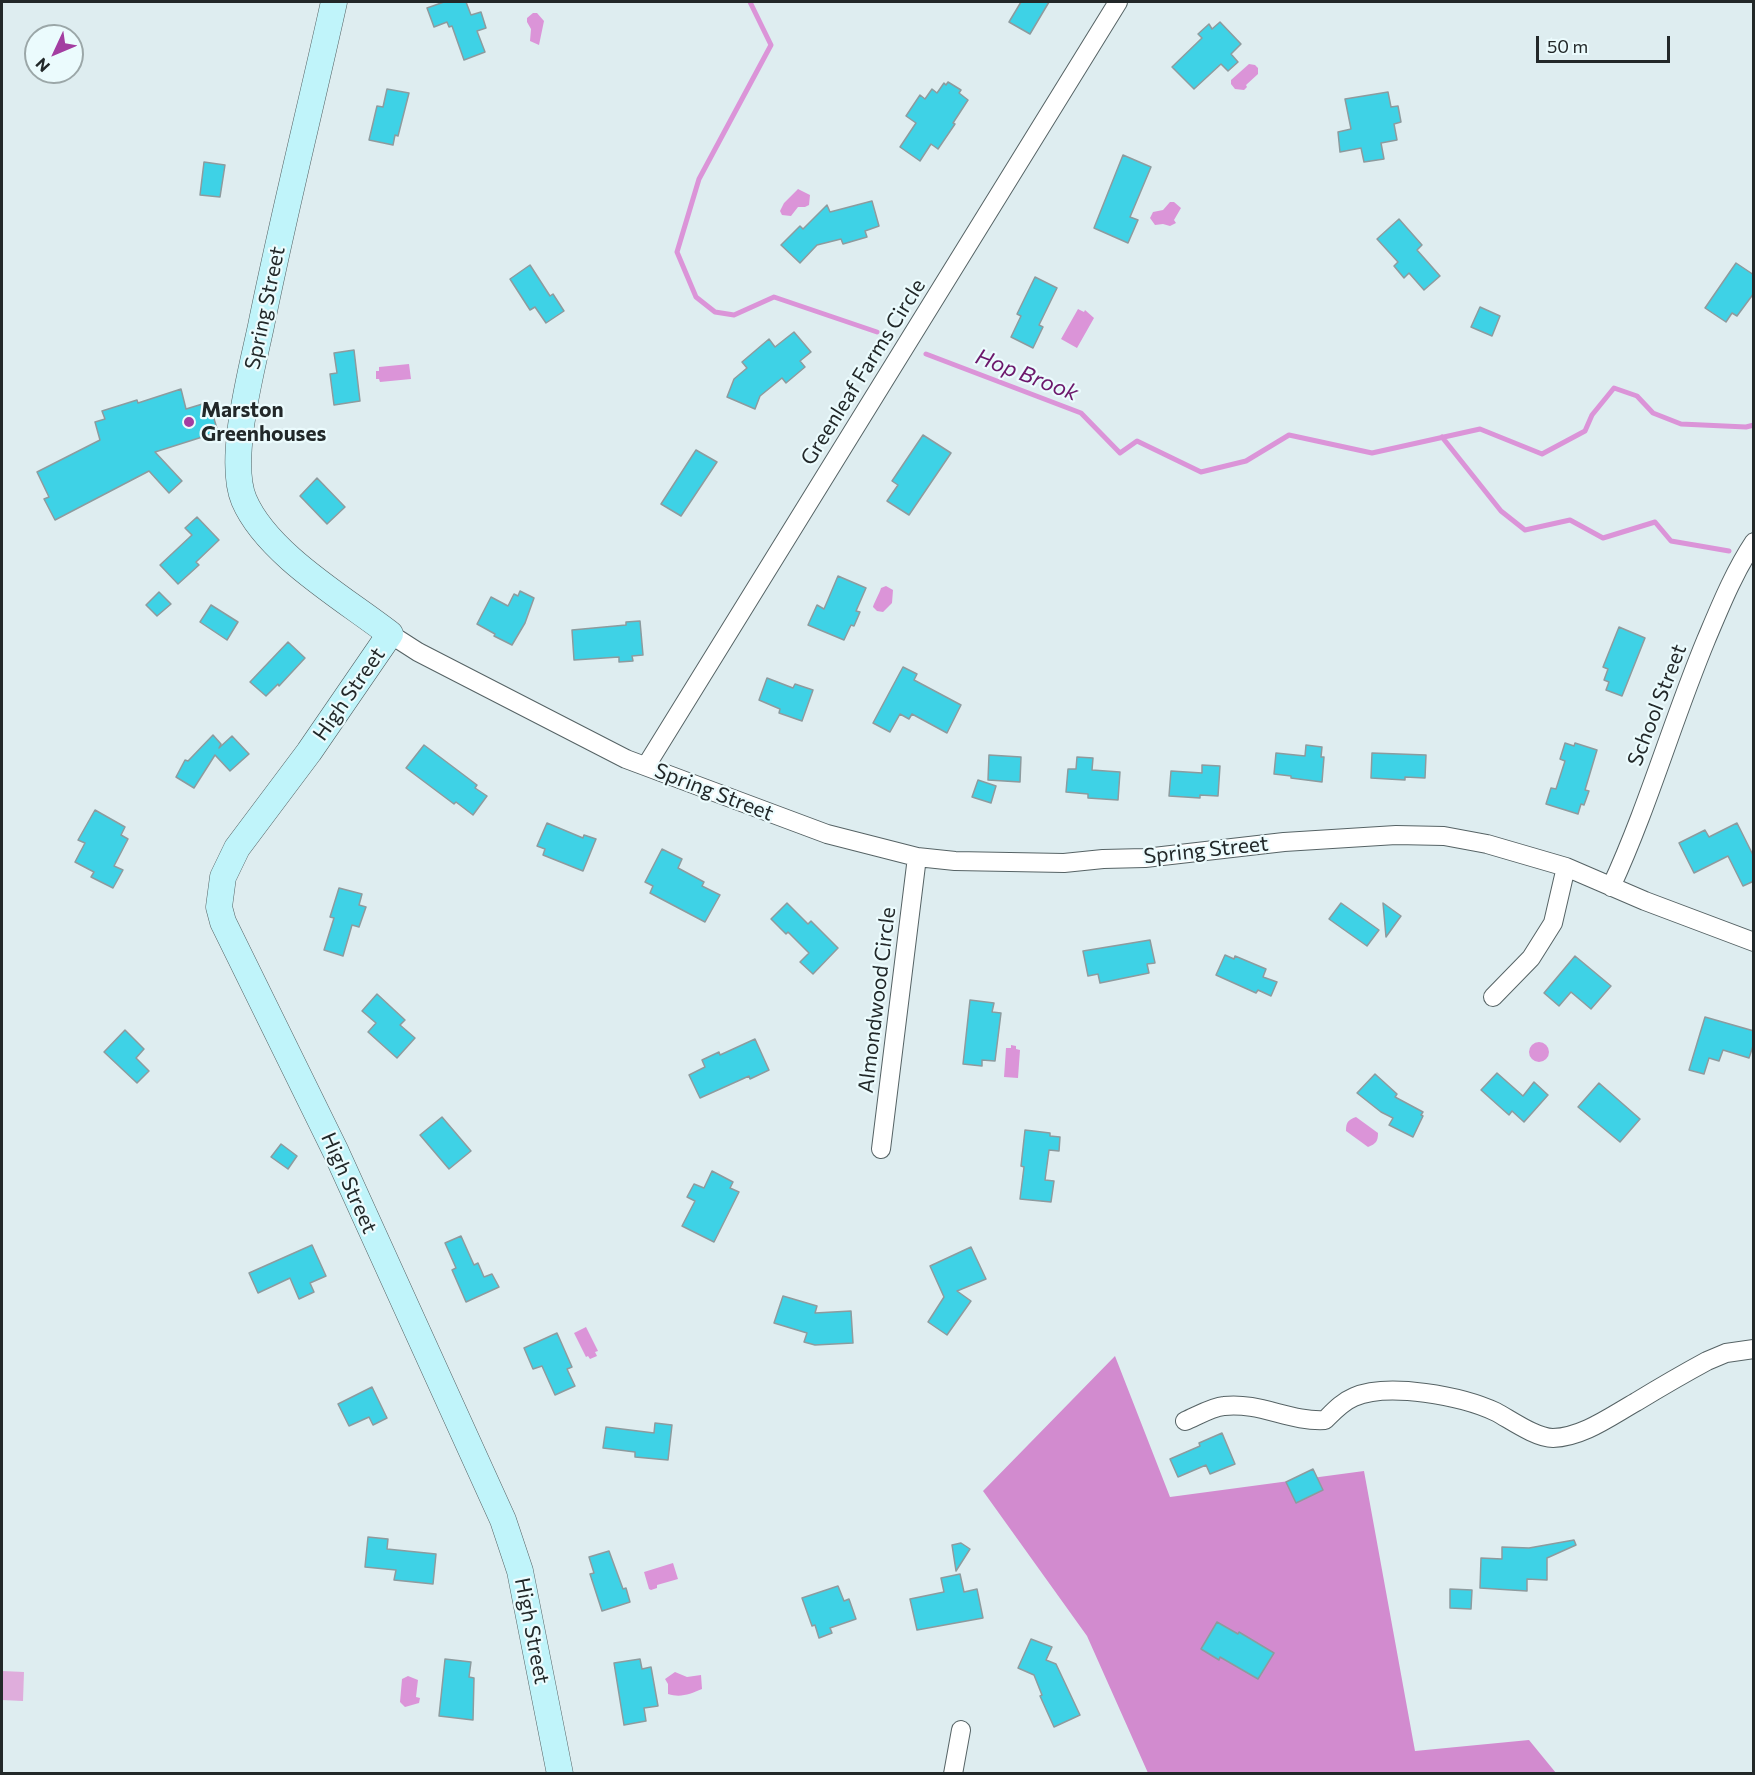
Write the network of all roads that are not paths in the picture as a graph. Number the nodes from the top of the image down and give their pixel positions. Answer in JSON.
{"nodes":[{"id":1,"x":334,"y":2,"type":"edge"},
{"id":2,"x":1118,"y":2,"type":"edge"},
{"id":3,"x":1754,"y":542,"type":"edge"},
{"id":4,"x":390,"y":634,"type":"junction"},
{"id":5,"x":646,"y":766,"type":"junction"},
{"id":6,"x":917,"y":858,"type":"junction"},
{"id":7,"x":1566,"y":867,"type":"junction"},
{"id":8,"x":1611,"y":887,"type":"junction"},
{"id":9,"x":1754,"y":942,"type":"edge"},
{"id":10,"x":1493,"y":997,"type":"dead end"},
{"id":11,"x":881,"y":1149,"type":"dead end"},
{"id":12,"x":1754,"y":1349,"type":"edge"},
{"id":13,"x":1185,"y":1421,"type":"dead end"},
{"id":14,"x":961,"y":1730,"type":"dead end"},
{"id":15,"x":560,"y":1773,"type":"edge"},
{"id":16,"x":953,"y":1773,"type":"edge"}],
"edges":[{"from":1,"to":4,"type":"street","name":"Spring Street"},
{"from":2,"to":5,"type":"street","name":"Greenleaf Farms Circle"},
{"from":3,"to":8,"type":"street","name":"School Street"},
{"from":4,"to":5,"type":"street","name":"Spring Street"},
{"from":4,"to":15,"type":"street","name":"High Street"},
{"from":5,"to":6,"type":"street","name":"Spring Street"},
{"from":6,"to":7,"type":"street","name":"Spring Street"},
{"from":6,"to":11,"type":"street","name":"Almondwood Circle"},
{"from":7,"to":8,"type":"street","name":"Spring Street"},
{"from":7,"to":10,"type":"street"},
{"from":8,"to":9,"type":"street","name":"Spring Street"},
{"from":12,"to":13,"type":"street"},
{"from":14,"to":16,"type":"street"}]}
